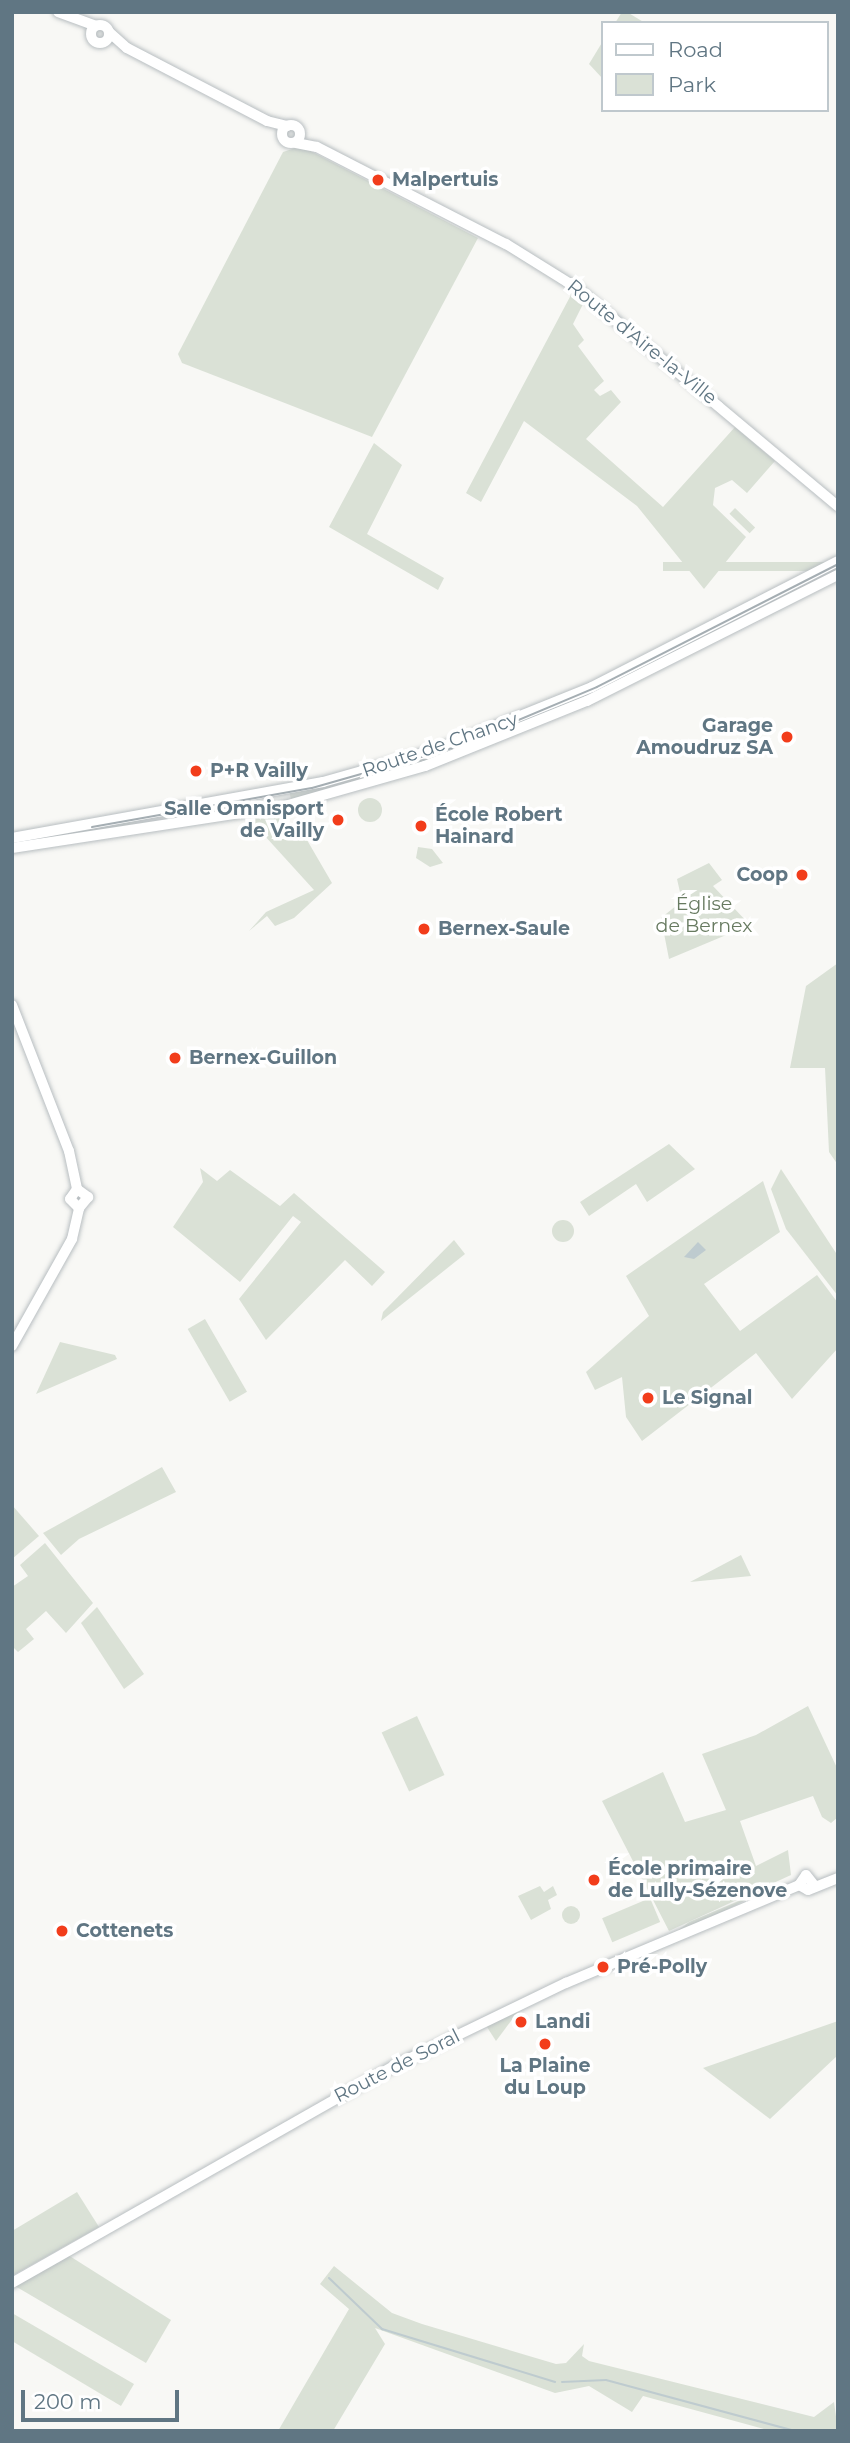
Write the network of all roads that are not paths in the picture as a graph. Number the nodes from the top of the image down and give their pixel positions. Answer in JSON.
{"nodes":[{"id":1,"x":58,"y":12,"type":"edge"},
{"id":2,"x":75,"y":21,"type":"junction"},
{"id":3,"x":96,"y":26,"type":"junction"},
{"id":4,"x":109,"y":32,"type":"junction"},
{"id":5,"x":91,"y":37,"type":"junction"},
{"id":6,"x":103,"y":43,"type":"junction"},
{"id":7,"x":127,"y":48,"type":"junction"},
{"id":8,"x":267,"y":121,"type":"junction"},
{"id":9,"x":287,"y":125,"type":"junction"},
{"id":10,"x":301,"y":132,"type":"junction"},
{"id":11,"x":282,"y":136,"type":"junction"},
{"id":12,"x":296,"y":143,"type":"junction"},
{"id":13,"x":317,"y":147,"type":"junction"},
{"id":14,"x":838,"y":506,"type":"edge"},
{"id":15,"x":838,"y":561,"type":"edge"},
{"id":16,"x":838,"y":575,"type":"edge"},
{"id":17,"x":284,"y":788,"type":"junction"},
{"id":18,"x":270,"y":791,"type":"junction"},
{"id":19,"x":286,"y":804,"type":"junction"},
{"id":20,"x":272,"y":806,"type":"junction"},
{"id":21,"x":12,"y":838,"type":"edge"},
{"id":22,"x":12,"y":848,"type":"edge"},
{"id":23,"x":12,"y":1005,"type":"edge"},
{"id":24,"x":12,"y":1346,"type":"edge"},
{"id":25,"x":838,"y":1876,"type":"edge"},
{"id":26,"x":12,"y":2283,"type":"edge"}],
"edges":[{"from":1,"to":2,"type":"main road"},
{"from":2,"to":3,"type":"main road"},
{"from":2,"to":5,"type":"main road"},
{"from":3,"to":4,"type":"main road"},
{"from":3,"to":5,"type":"main road"},
{"from":4,"to":6,"type":"main road"},
{"from":4,"to":7,"type":"main road"},
{"from":5,"to":6,"type":"main road"},
{"from":6,"to":7,"type":"main road"},
{"from":7,"to":8,"type":"main road"},
{"from":8,"to":9,"type":"main road"},
{"from":8,"to":11,"type":"main road"},
{"from":9,"to":10,"type":"main road","name":"Route d'Aire-la-Ville"},
{"from":9,"to":11,"type":"main road"},
{"from":10,"to":12,"type":"main road"},
{"from":10,"to":13,"type":"main road","name":"Route d'Aire-la-Ville"},
{"from":11,"to":12,"type":"main road","name":"Route d'Aire-la-Ville"},
{"from":12,"to":13,"type":"main road","name":"Route d'Aire-la-Ville"},
{"from":13,"to":14,"type":"main road","name":"Route d'Aire-la-Ville"},
{"from":15,"to":17,"type":"main road","name":"Route de Chancy"},
{"from":16,"to":19,"type":"main road","name":"Route de Chancy"},
{"from":17,"to":18,"type":"main road","name":"Route de Chancy"},
{"from":17,"to":19,"type":"main road"},
{"from":18,"to":20,"type":"main road"},
{"from":18,"to":21,"type":"main road","name":"Route de Chancy"},
{"from":19,"to":20,"type":"main road","name":"Route de Chancy"},
{"from":20,"to":22,"type":"main road","name":"Route de Chancy"},
{"from":23,"to":24,"type":"main road"},
{"from":25,"to":26,"type":"main road","name":"Route de Soral"}]}
